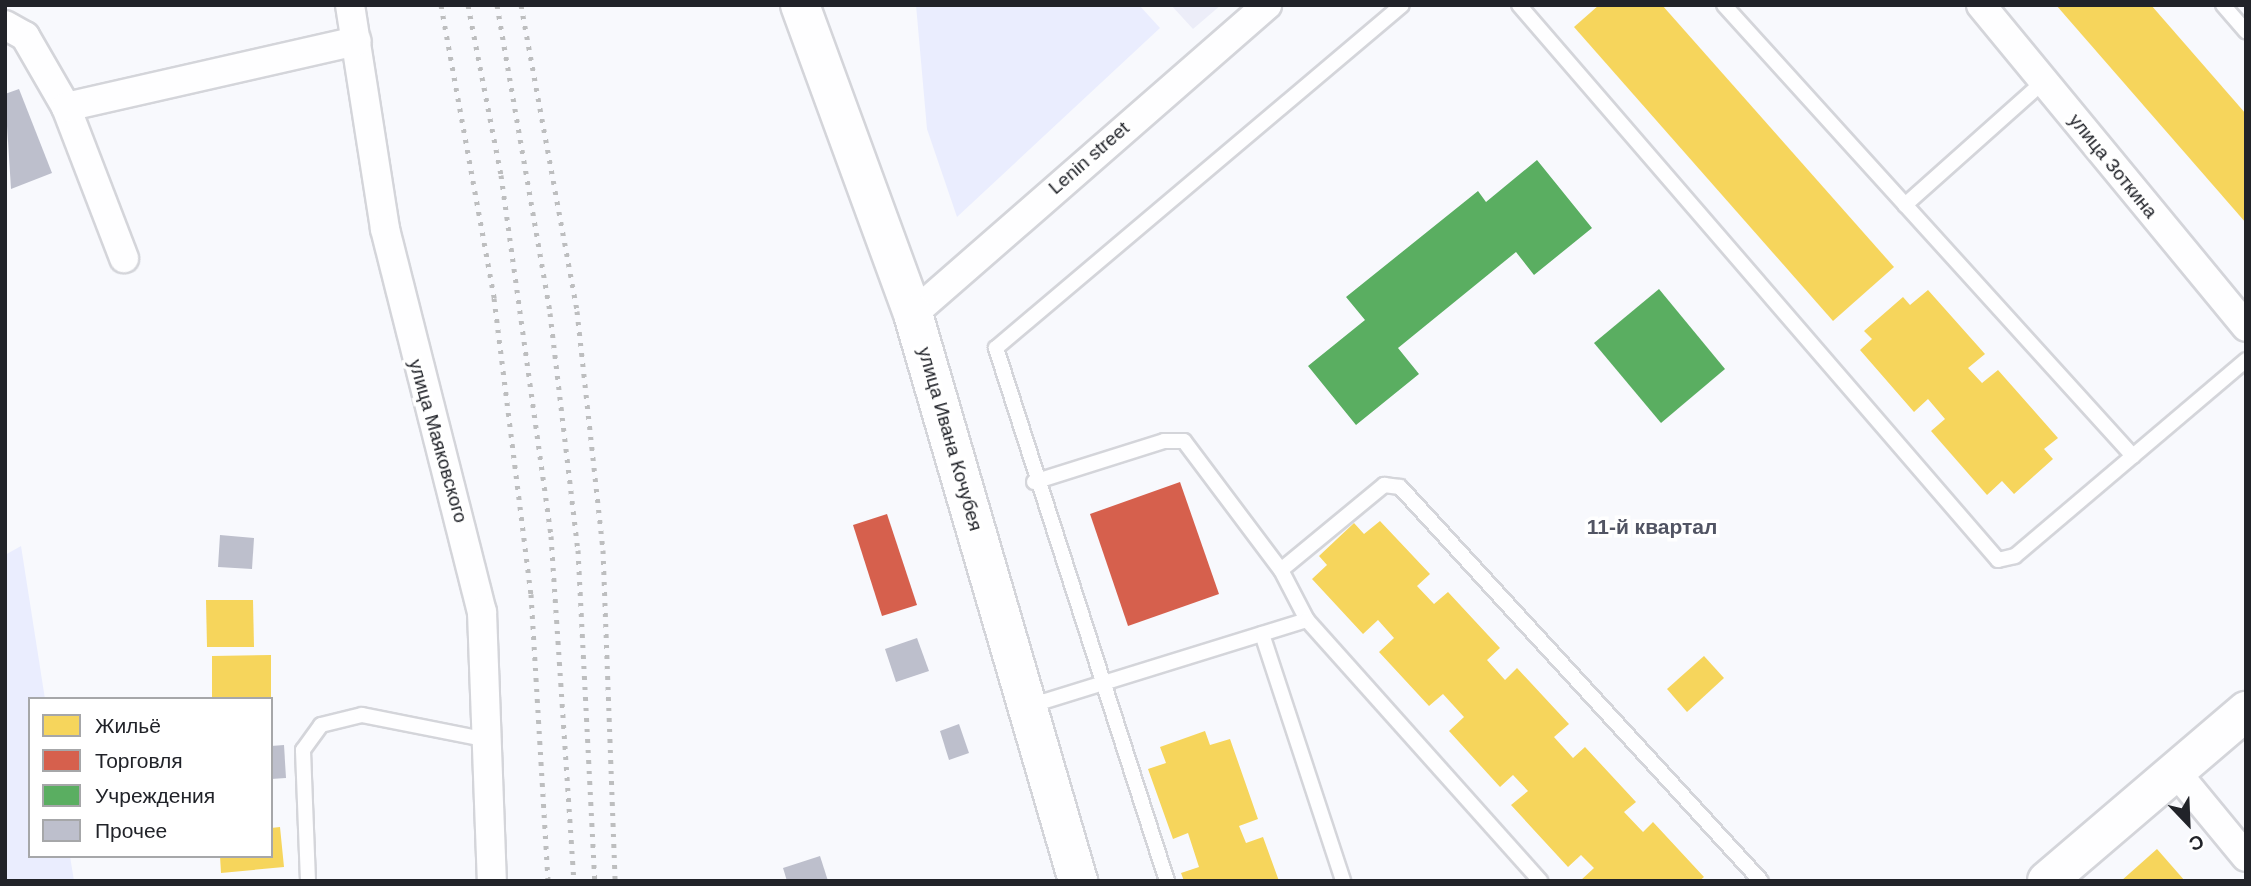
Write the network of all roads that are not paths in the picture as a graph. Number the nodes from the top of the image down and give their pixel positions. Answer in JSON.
{"nodes":[{"id":1,"x":350,"y":5,"type":"edge"},
{"id":2,"x":800,"y":5,"type":"edge"},
{"id":3,"x":1267,"y":5,"type":"edge"},
{"id":4,"x":1402,"y":5,"type":"edge"},
{"id":5,"x":1519,"y":5,"type":"edge"},
{"id":6,"x":1724,"y":5,"type":"edge"},
{"id":7,"x":1981,"y":5,"type":"edge"},
{"id":8,"x":2223,"y":5,"type":"edge"},
{"id":9,"x":5,"y":25,"type":"edge"},
{"id":10,"x":2246,"y":31,"type":"edge"},
{"id":11,"x":357,"y":41,"type":"junction"},
{"id":12,"x":2044,"y":81,"type":"junction"},
{"id":13,"x":66,"y":107,"type":"junction"},
{"id":14,"x":1905,"y":205,"type":"junction"},
{"id":15,"x":124,"y":258,"type":"dead end"},
{"id":16,"x":913,"y":314,"type":"junction"},
{"id":17,"x":2246,"y":327,"type":"edge"},
{"id":18,"x":2246,"y":360,"type":"edge"},
{"id":19,"x":2133,"y":456,"type":"junction"},
{"id":20,"x":1034,"y":482,"type":"junction"},
{"id":21,"x":1281,"y":570,"type":"junction"},
{"id":22,"x":1307,"y":620,"type":"junction"},
{"id":23,"x":1262,"y":634,"type":"junction"},
{"id":24,"x":1101,"y":681,"type":"junction"},
{"id":25,"x":1029,"y":706,"type":"junction"},
{"id":26,"x":2246,"y":712,"type":"edge"},
{"id":27,"x":483,"y":739,"type":"junction"},
{"id":28,"x":2176,"y":772,"type":"junction"},
{"id":29,"x":2246,"y":857,"type":"edge"},
{"id":30,"x":308,"y":881,"type":"edge"},
{"id":31,"x":492,"y":881,"type":"edge"},
{"id":32,"x":1078,"y":881,"type":"edge"},
{"id":33,"x":1167,"y":881,"type":"edge"},
{"id":34,"x":1343,"y":881,"type":"edge"},
{"id":35,"x":1540,"y":881,"type":"edge"},
{"id":36,"x":1761,"y":881,"type":"edge"},
{"id":37,"x":2047,"y":881,"type":"edge"}],
"edges":[{"from":1,"to":11,"type":"street","name":"улица Маяковского"},
{"from":2,"to":16,"type":"street","name":"улица Ивана Кочубея"},
{"from":3,"to":16,"type":"street","name":"Lenin street"},
{"from":4,"to":20,"type":"lane"},
{"from":5,"to":19,"type":"lane"},
{"from":6,"to":14,"type":"lane"},
{"from":7,"to":12,"type":"street","name":"улица Зоткина"},
{"from":8,"to":10,"type":"lane"},
{"from":9,"to":13,"type":"street"},
{"from":11,"to":13,"type":"street"},
{"from":11,"to":27,"type":"street","name":"улица Маяковского"},
{"from":12,"to":14,"type":"lane"},
{"from":12,"to":17,"type":"street","name":"улица Зоткина"},
{"from":13,"to":15,"type":"street"},
{"from":14,"to":19,"type":"lane"},
{"from":16,"to":25,"type":"street","name":"улица Ивана Кочубея"},
{"from":18,"to":19,"type":"lane"},
{"from":20,"to":21,"type":"lane"},
{"from":20,"to":24,"type":"lane"},
{"from":21,"to":22,"type":"lane"},
{"from":21,"to":36,"type":"lane"},
{"from":22,"to":23,"type":"lane"},
{"from":22,"to":35,"type":"lane"},
{"from":23,"to":24,"type":"lane"},
{"from":23,"to":34,"type":"lane"},
{"from":24,"to":25,"type":"lane"},
{"from":24,"to":33,"type":"lane"},
{"from":25,"to":32,"type":"street","name":"улица Ивана Кочубея"},
{"from":26,"to":28,"type":"street"},
{"from":27,"to":30,"type":"lane"},
{"from":27,"to":31,"type":"street","name":"улица Маяковского"},
{"from":28,"to":29,"type":"street"},
{"from":28,"to":37,"type":"street"}]}
